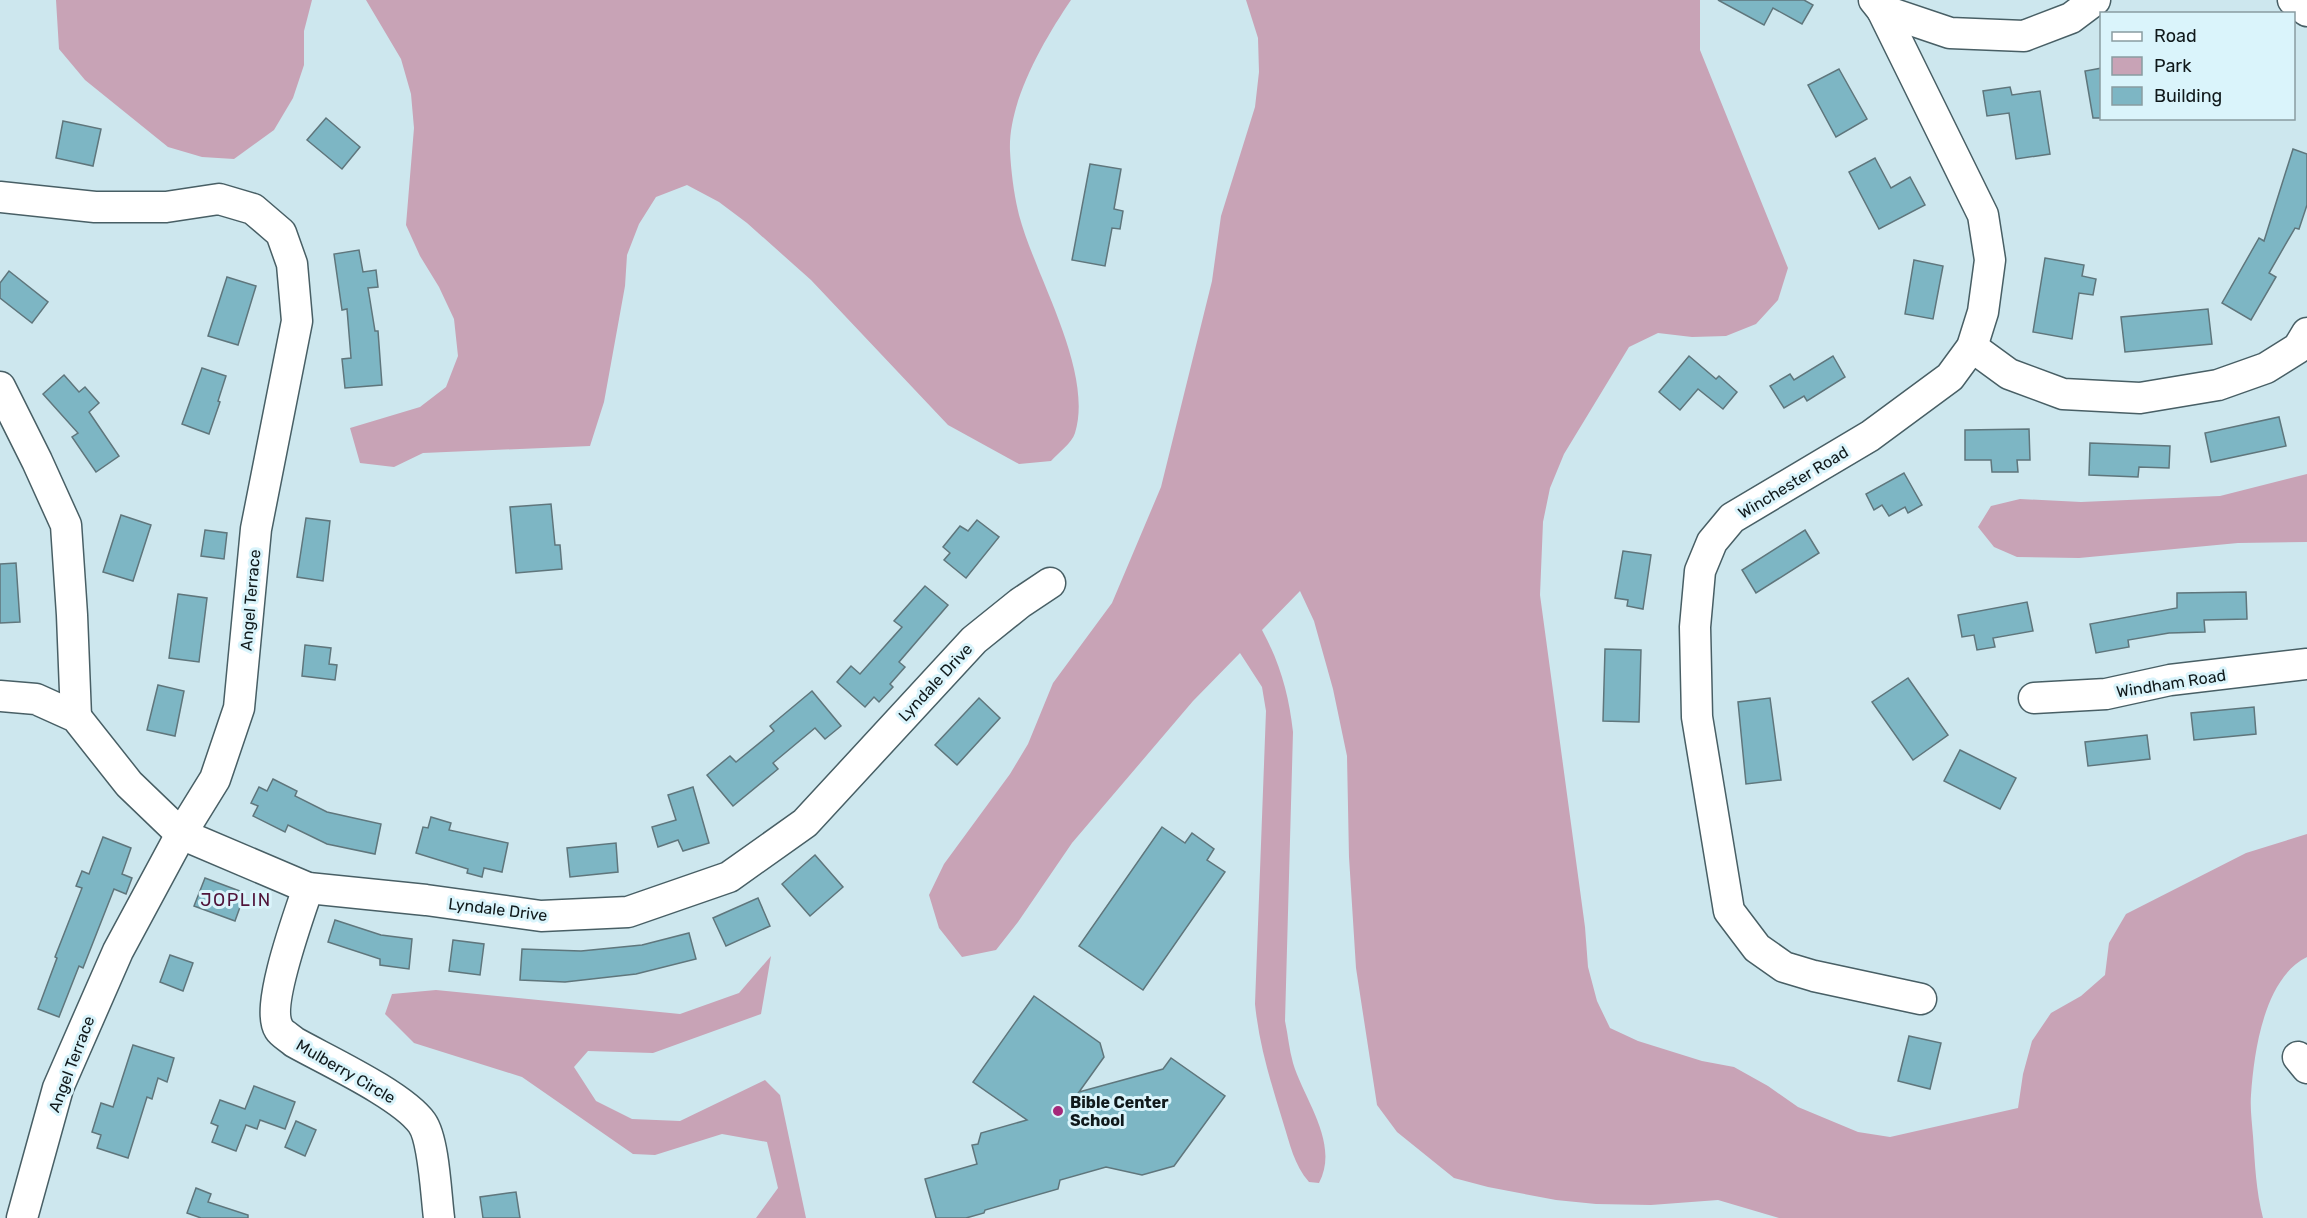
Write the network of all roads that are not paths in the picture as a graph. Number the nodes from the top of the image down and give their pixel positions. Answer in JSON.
{"nodes":[{"id":1,"x":2094,"y":0,"type":"edge"},
{"id":2,"x":2293,"y":0,"type":"edge"},
{"id":3,"x":1878,"y":5,"type":"edge"},
{"id":4,"x":2307,"y":11,"type":"edge"},
{"id":5,"x":0,"y":197,"type":"edge"},
{"id":6,"x":2307,"y":333,"type":"edge"},
{"id":7,"x":1972,"y":347,"type":"junction"},
{"id":8,"x":0,"y":387,"type":"edge"},
{"id":9,"x":1050,"y":583,"type":"dead end"},
{"id":10,"x":2307,"y":664,"type":"edge"},
{"id":11,"x":0,"y":696,"type":"edge"},
{"id":12,"x":2034,"y":698,"type":"dead end"},
{"id":13,"x":76,"y":717,"type":"junction"},
{"id":14,"x":181,"y":834,"type":"junction"},
{"id":15,"x":308,"y":888,"type":"junction"},
{"id":16,"x":1921,"y":999,"type":"dead end"},
{"id":17,"x":22,"y":1218,"type":"edge"},
{"id":18,"x":439,"y":1218,"type":"edge"}],
"edges":[{"from":1,"to":3,"type":"street"},
{"from":2,"to":4,"type":"street"},
{"from":3,"to":7,"type":"street","name":"Winchester Road"},
{"from":5,"to":14,"type":"street","name":"Angel Terrace"},
{"from":6,"to":7,"type":"street"},
{"from":7,"to":16,"type":"street","name":"Winchester Road"},
{"from":8,"to":13,"type":"street"},
{"from":9,"to":15,"type":"street","name":"Lyndale Drive"},
{"from":10,"to":12,"type":"street","name":"Windham Road"},
{"from":11,"to":13,"type":"street","name":"Lyndale Drive"},
{"from":13,"to":14,"type":"street","name":"Lyndale Drive"},
{"from":14,"to":15,"type":"street","name":"Lyndale Drive"},
{"from":14,"to":17,"type":"street","name":"Angel Terrace"},
{"from":15,"to":18,"type":"street","name":"Mulberry Circle"}]}
